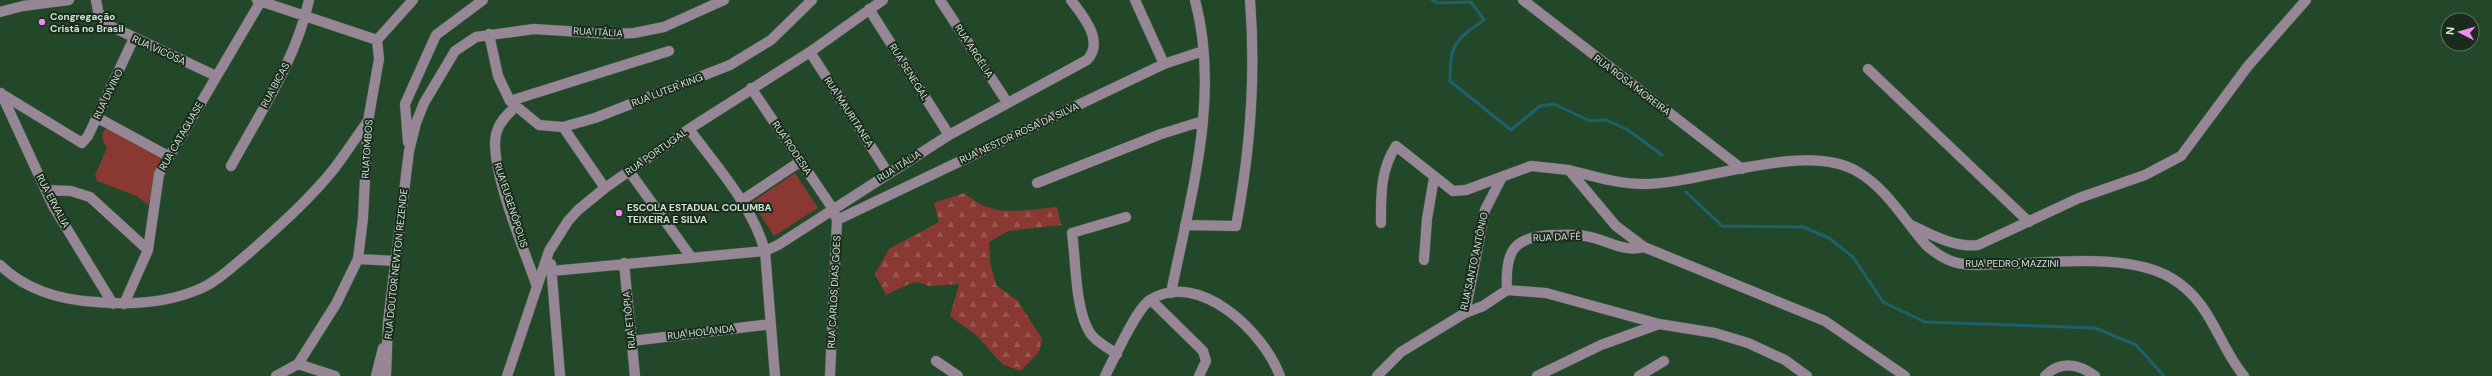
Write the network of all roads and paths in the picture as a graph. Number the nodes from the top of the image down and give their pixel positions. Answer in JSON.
{"nodes":[{"id":1,"x":69,"y":0,"type":"edge"},
{"id":2,"x":96,"y":0,"type":"edge"},
{"id":3,"x":309,"y":0,"type":"edge"},
{"id":4,"x":413,"y":0,"type":"edge"},
{"id":5,"x":483,"y":0,"type":"edge"},
{"id":6,"x":724,"y":0,"type":"edge"},
{"id":7,"x":812,"y":0,"type":"edge"},
{"id":8,"x":883,"y":0,"type":"edge"},
{"id":9,"x":940,"y":0,"type":"edge"},
{"id":10,"x":1072,"y":0,"type":"edge"},
{"id":11,"x":1135,"y":0,"type":"edge"},
{"id":12,"x":1195,"y":0,"type":"edge"},
{"id":13,"x":1250,"y":0,"type":"edge"},
{"id":14,"x":1523,"y":0,"type":"edge"},
{"id":15,"x":2306,"y":0,"type":"edge"},
{"id":16,"x":259,"y":1,"type":"edge"},
{"id":17,"x":22,"y":3,"type":"edge"},
{"id":18,"x":869,"y":9,"type":"junction"},
{"id":19,"x":0,"y":12,"type":"edge"},
{"id":20,"x":306,"y":15,"type":"junction"},
{"id":21,"x":490,"y":34,"type":"junction"},
{"id":22,"x":134,"y":38,"type":"junction"},
{"id":23,"x":377,"y":40,"type":"junction"},
{"id":24,"x":669,"y":51,"type":"dead end"},
{"id":25,"x":1203,"y":51,"type":"junction"},
{"id":26,"x":810,"y":52,"type":"junction"},
{"id":27,"x":1164,"y":64,"type":"junction"},
{"id":28,"x":1868,"y":69,"type":"dead end"},
{"id":29,"x":216,"y":76,"type":"junction"},
{"id":30,"x":752,"y":88,"type":"junction"},
{"id":31,"x":1,"y":93,"type":"edge"},
{"id":32,"x":1007,"y":102,"type":"junction"},
{"id":33,"x":512,"y":104,"type":"junction"},
{"id":34,"x":96,"y":117,"type":"junction"},
{"id":35,"x":368,"y":121,"type":"junction"},
{"id":36,"x":1203,"y":121,"type":"junction"},
{"id":37,"x":563,"y":127,"type":"junction"},
{"id":38,"x":689,"y":129,"type":"junction"},
{"id":39,"x":949,"y":135,"type":"junction"},
{"id":40,"x":409,"y":152,"type":"junction"},
{"id":41,"x":168,"y":156,"type":"junction"},
{"id":42,"x":801,"y":161,"type":"junction"},
{"id":43,"x":231,"y":166,"type":"dead end"},
{"id":44,"x":1742,"y":169,"type":"junction"},
{"id":45,"x":1569,"y":170,"type":"junction"},
{"id":46,"x":629,"y":171,"type":"junction"},
{"id":47,"x":888,"y":173,"type":"junction"},
{"id":48,"x":1502,"y":177,"type":"junction"},
{"id":49,"x":1434,"y":178,"type":"junction"},
{"id":50,"x":1037,"y":183,"type":"dead end"},
{"id":51,"x":605,"y":188,"type":"junction"},
{"id":52,"x":46,"y":190,"type":"junction"},
{"id":53,"x":741,"y":200,"type":"junction"},
{"id":54,"x":834,"y":209,"type":"junction"},
{"id":55,"x":1126,"y":217,"type":"dead end"},
{"id":56,"x":837,"y":220,"type":"junction"},
{"id":57,"x":2029,"y":222,"type":"junction"},
{"id":58,"x":1381,"y":223,"type":"dead end"},
{"id":59,"x":1907,"y":223,"type":"junction"},
{"id":60,"x":1184,"y":225,"type":"junction"},
{"id":61,"x":1644,"y":247,"type":"junction"},
{"id":62,"x":148,"y":250,"type":"junction"},
{"id":63,"x":549,"y":250,"type":"junction"},
{"id":64,"x":765,"y":250,"type":"junction"},
{"id":65,"x":691,"y":257,"type":"junction"},
{"id":66,"x":358,"y":259,"type":"junction"},
{"id":67,"x":396,"y":260,"type":"junction"},
{"id":68,"x":1424,"y":260,"type":"dead end"},
{"id":69,"x":624,"y":263,"type":"junction"},
{"id":70,"x":0,"y":265,"type":"edge"},
{"id":71,"x":552,"y":271,"type":"junction"},
{"id":72,"x":536,"y":284,"type":"junction"},
{"id":73,"x":1507,"y":290,"type":"junction"},
{"id":74,"x":1171,"y":294,"type":"junction"},
{"id":75,"x":1151,"y":300,"type":"junction"},
{"id":76,"x":113,"y":304,"type":"junction"},
{"id":77,"x":124,"y":304,"type":"junction"},
{"id":78,"x":1465,"y":313,"type":"junction"},
{"id":79,"x":388,"y":322,"type":"junction"},
{"id":80,"x":771,"y":324,"type":"junction"},
{"id":81,"x":1658,"y":324,"type":"junction"},
{"id":82,"x":632,"y":341,"type":"junction"},
{"id":83,"x":1117,"y":354,"type":"junction"},
{"id":84,"x":936,"y":361,"type":"dead end"},
{"id":85,"x":1664,"y":361,"type":"dead end"},
{"id":86,"x":298,"y":364,"type":"junction"},
{"id":87,"x":276,"y":376,"type":"edge"},
{"id":88,"x":335,"y":376,"type":"edge"},
{"id":89,"x":376,"y":376,"type":"edge"},
{"id":90,"x":386,"y":376,"type":"edge"},
{"id":91,"x":507,"y":376,"type":"edge"},
{"id":92,"x":560,"y":376,"type":"edge"},
{"id":93,"x":635,"y":376,"type":"edge"},
{"id":94,"x":776,"y":376,"type":"edge"},
{"id":95,"x":830,"y":376,"type":"edge"},
{"id":96,"x":958,"y":376,"type":"edge"},
{"id":97,"x":1105,"y":376,"type":"edge"},
{"id":98,"x":1199,"y":376,"type":"edge"},
{"id":99,"x":1280,"y":376,"type":"edge"},
{"id":100,"x":1377,"y":376,"type":"edge"},
{"id":101,"x":1537,"y":376,"type":"edge"},
{"id":102,"x":1639,"y":376,"type":"edge"},
{"id":103,"x":1807,"y":376,"type":"edge"},
{"id":104,"x":1905,"y":376,"type":"edge"},
{"id":105,"x":2045,"y":376,"type":"edge"},
{"id":106,"x":2095,"y":376,"type":"edge"},
{"id":107,"x":2244,"y":376,"type":"edge"}],
"edges":[{"from":1,"to":17,"type":"street"},
{"from":2,"to":22,"type":"street","name":"RUA VICOSA"},
{"from":3,"to":20,"type":"street","name":"RUA BICAS"},
{"from":4,"to":23,"type":"street"},
{"from":5,"to":40,"type":"street","name":"RUA DOUTOR NEWTON REZENDE"},
{"from":6,"to":21,"type":"street","name":"RUA ITÁLIA"},
{"from":7,"to":37,"type":"street","name":"RUA LUTER KING"},
{"from":8,"to":18,"type":"street","name":"RUA PORTUGAL"},
{"from":9,"to":32,"type":"street","name":"RUA ARGÉLIA"},
{"from":10,"to":32,"type":"street","name":"RUA ITÁLIA"},
{"from":11,"to":27,"type":"street"},
{"from":12,"to":25,"type":"street"},
{"from":13,"to":60,"type":"street"},
{"from":14,"to":44,"type":"street","name":"RUA ROSA MOREIRA"},
{"from":15,"to":57,"type":"street"},
{"from":16,"to":20,"type":"street"},
{"from":16,"to":29,"type":"street","name":"RUA CATAGUASE"},
{"from":17,"to":19,"type":"street"},
{"from":18,"to":26,"type":"street","name":"RUA PORTUGAL"},
{"from":18,"to":39,"type":"street","name":"RUA SENEGAL"},
{"from":20,"to":23,"type":"street"},
{"from":20,"to":43,"type":"street","name":"RUA BICAS"},
{"from":21,"to":33,"type":"street"},
{"from":21,"to":40,"type":"street","name":"RUA DOUTOR NEWTON REZENDE"},
{"from":22,"to":29,"type":"street","name":"RUA VICOSA"},
{"from":22,"to":34,"type":"street","name":"RUA DIVINO"},
{"from":23,"to":35,"type":"street","name":"RUATOMBOS"},
{"from":24,"to":33,"type":"street"},
{"from":25,"to":27,"type":"street","name":"RUA NESTOR ROSA DA SILVA"},
{"from":25,"to":36,"type":"street"},
{"from":26,"to":30,"type":"street","name":"RUA PORTUGAL"},
{"from":26,"to":47,"type":"street","name":"RUA MAURITANEA"},
{"from":27,"to":56,"type":"street","name":"RUA NESTOR ROSA DA SILVA"},
{"from":28,"to":57,"type":"street"},
{"from":29,"to":41,"type":"street","name":"RUA CATAGUASE"},
{"from":30,"to":38,"type":"street","name":"RUA PORTUGAL"},
{"from":30,"to":42,"type":"street","name":"RUA RODESIA"},
{"from":31,"to":34,"type":"street","name":"RUA DIVINO"},
{"from":31,"to":52,"type":"street","name":"RUA ERVALIA"},
{"from":32,"to":39,"type":"street","name":"RUA ITÁLIA"},
{"from":33,"to":37,"type":"street","name":"RUA LUTER KING"},
{"from":33,"to":72,"type":"street","name":"RUA EUGENÓPOLIS"},
{"from":34,"to":41,"type":"street"},
{"from":35,"to":66,"type":"street","name":"RUATOMBOS"},
{"from":35,"to":77,"type":"street"},
{"from":36,"to":50,"type":"street"},
{"from":36,"to":60,"type":"street"},
{"from":37,"to":51,"type":"street"},
{"from":38,"to":46,"type":"street","name":"RUA PORTUGAL"},
{"from":38,"to":53,"type":"street"},
{"from":39,"to":47,"type":"street","name":"RUA ITÁLIA"},
{"from":40,"to":67,"type":"street","name":"RUA DOUTOR NEWTON REZENDE"},
{"from":41,"to":62,"type":"street","name":"RUA CATAGUASE"},
{"from":42,"to":53,"type":"street"},
{"from":42,"to":54,"type":"street","name":"RUA RODESIA"},
{"from":44,"to":45,"type":"street"},
{"from":44,"to":59,"type":"street","name":"RUA PEDRO MAZZINI"},
{"from":45,"to":48,"type":"street"},
{"from":45,"to":61,"type":"street"},
{"from":46,"to":51,"type":"street","name":"RUA PORTUGAL"},
{"from":46,"to":65,"type":"street"},
{"from":47,"to":54,"type":"street","name":"RUA ITÁLIA"},
{"from":48,"to":49,"type":"street"},
{"from":48,"to":78,"type":"street","name":"RUA SANTO ANTÔNIO"},
{"from":49,"to":58,"type":"street"},
{"from":49,"to":68,"type":"street"},
{"from":51,"to":63,"type":"street","name":"RUA PORTUGAL"},
{"from":52,"to":62,"type":"street"},
{"from":52,"to":76,"type":"street","name":"RUA ERVALIA"},
{"from":53,"to":64,"type":"street"},
{"from":54,"to":56,"type":"street","name":"RUA CARLOS DIAS GOES"},
{"from":54,"to":64,"type":"street","name":"RUA ITÁLIA"},
{"from":55,"to":83,"type":"street"},
{"from":56,"to":95,"type":"street","name":"RUA CARLOS DIAS GOES"},
{"from":57,"to":59,"type":"street"},
{"from":59,"to":107,"type":"street","name":"RUA PEDRO MAZZINI"},
{"from":60,"to":74,"type":"street"},
{"from":61,"to":73,"type":"street","name":"RUA DA FÉ"},
{"from":61,"to":104,"type":"street"},
{"from":62,"to":77,"type":"street","name":"RUA CATAGUASE"},
{"from":63,"to":71,"type":"street"},
{"from":63,"to":72,"type":"street","name":"RUA PORTUGAL"},
{"from":64,"to":65,"type":"street","name":"RUA ITÁLIA"},
{"from":64,"to":80,"type":"street"},
{"from":65,"to":69,"type":"street","name":"RUA ITÁLIA"},
{"from":66,"to":67,"type":"street"},
{"from":66,"to":86,"type":"street","name":"RUATOMBOS"},
{"from":67,"to":79,"type":"street","name":"RUA DOUTOR NEWTON REZENDE"},
{"from":69,"to":71,"type":"street","name":"RUA ITÁLIA"},
{"from":69,"to":82,"type":"street","name":"RUA ETIÓPIA"},
{"from":70,"to":76,"type":"street"},
{"from":71,"to":92,"type":"street"},
{"from":72,"to":91,"type":"street","name":"RUA PORTUGAL"},
{"from":73,"to":78,"type":"street"},
{"from":73,"to":81,"type":"street"},
{"from":74,"to":75,"type":"street"},
{"from":74,"to":99,"type":"street"},
{"from":75,"to":83,"type":"street"},
{"from":75,"to":98,"type":"street"},
{"from":76,"to":77,"type":"street"},
{"from":78,"to":100,"type":"street","name":"RUA SANTO ANTÔNIO"},
{"from":79,"to":89,"type":"street"},
{"from":79,"to":90,"type":"street","name":"RUA DOUTOR NEWTON REZENDE"},
{"from":80,"to":82,"type":"street","name":"RUA HOLANDA"},
{"from":80,"to":94,"type":"street"},
{"from":81,"to":101,"type":"street"},
{"from":81,"to":103,"type":"street"},
{"from":82,"to":93,"type":"street","name":"RUA ETIÓPIA"},
{"from":83,"to":97,"type":"street"},
{"from":84,"to":96,"type":"street"},
{"from":85,"to":102,"type":"street"},
{"from":86,"to":87,"type":"street"},
{"from":86,"to":88,"type":"street"},
{"from":105,"to":106,"type":"street"}]}
